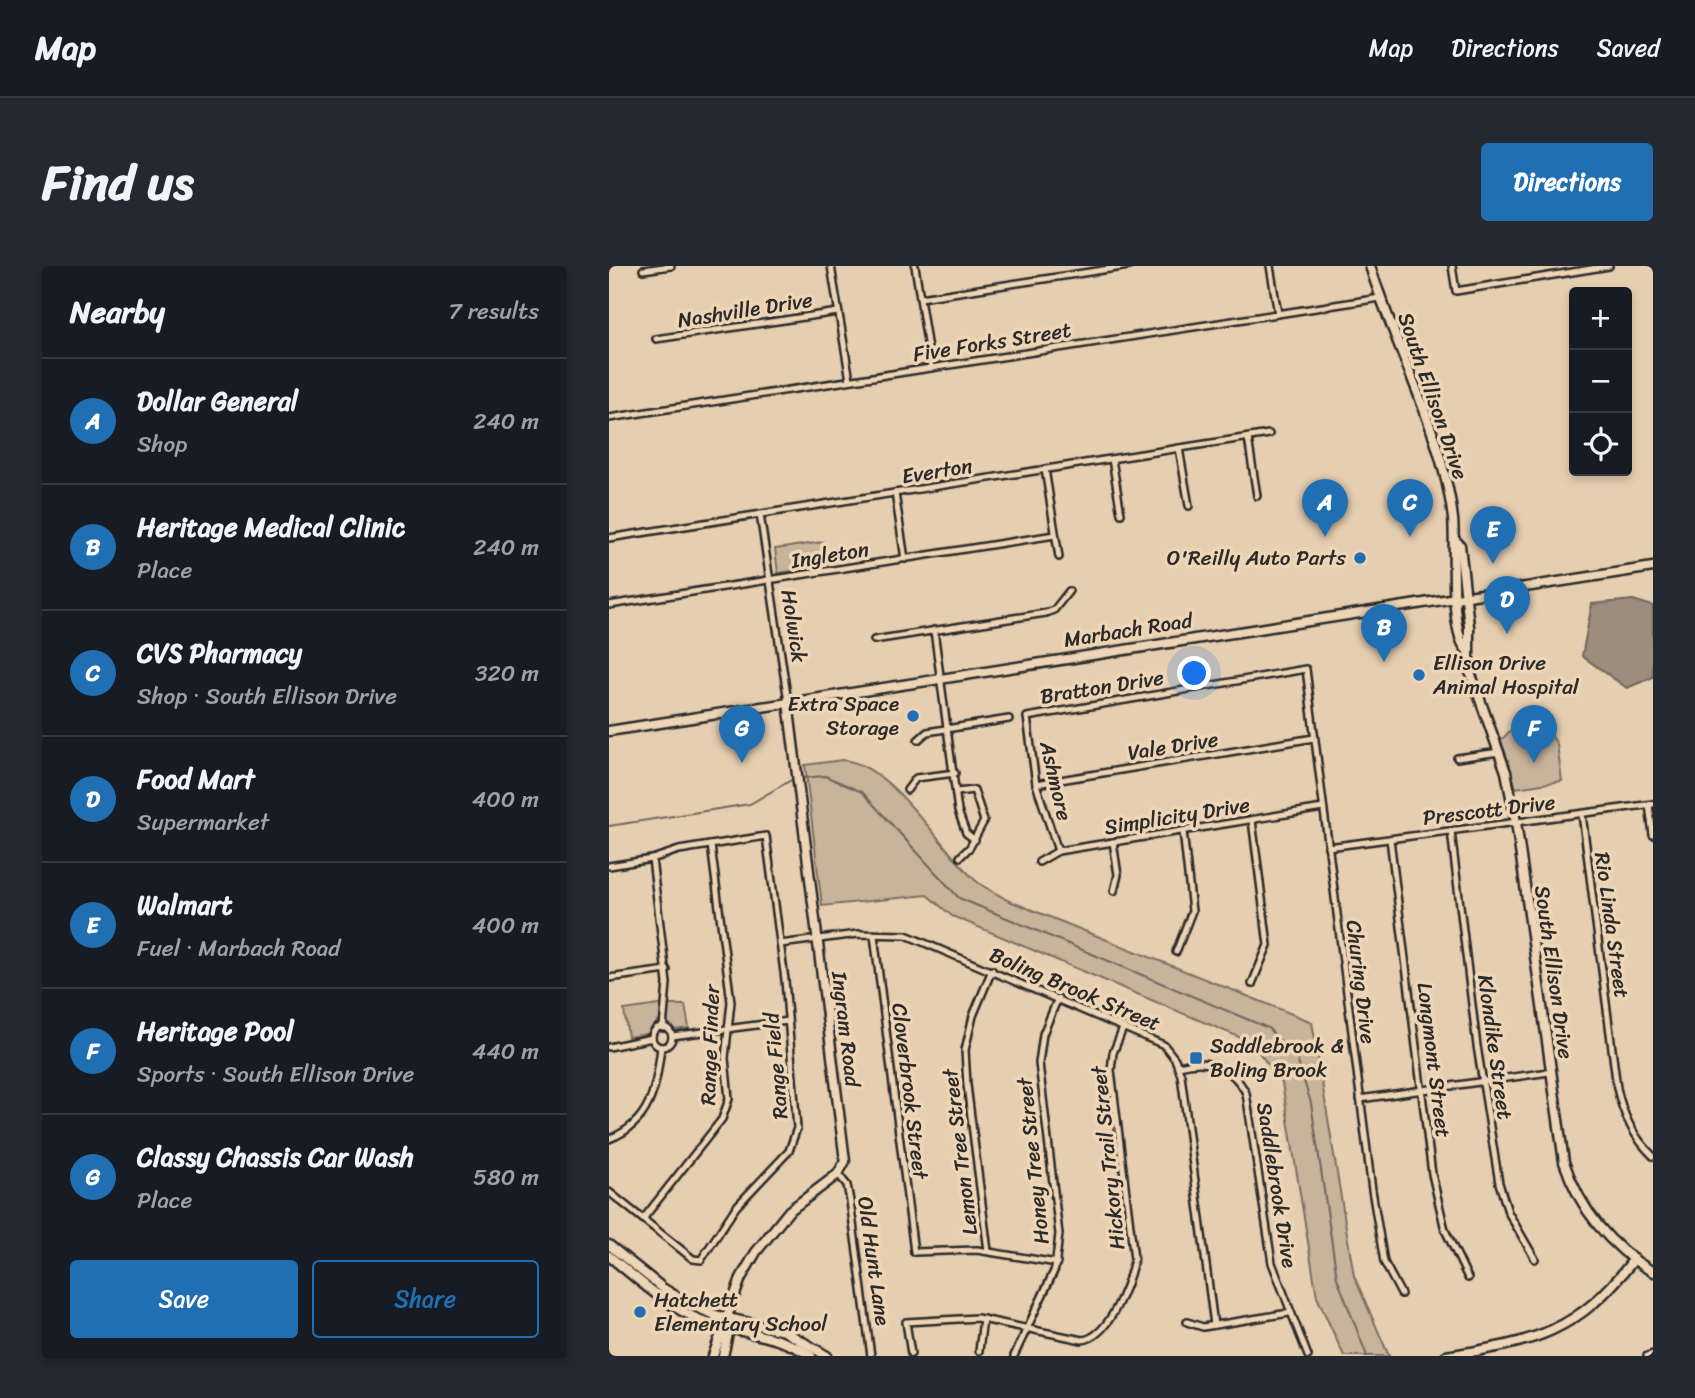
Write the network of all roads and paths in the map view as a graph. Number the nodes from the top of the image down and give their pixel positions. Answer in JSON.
{"nodes":[{"id":1,"x":671,"y":266,"type":"edge"},
{"id":2,"x":831,"y":266,"type":"edge"},
{"id":3,"x":915,"y":266,"type":"edge"},
{"id":4,"x":1129,"y":266,"type":"edge"},
{"id":5,"x":1270,"y":266,"type":"edge"},
{"id":6,"x":1370,"y":266,"type":"edge"},
{"id":7,"x":1452,"y":266,"type":"edge"},
{"id":8,"x":1609,"y":266,"type":"edge"},
{"id":9,"x":643,"y":270,"type":"dead end"},
{"id":10,"x":920,"y":298,"type":"junction"},
{"id":11,"x":1380,"y":298,"type":"junction"},
{"id":12,"x":838,"y":312,"type":"junction"},
{"id":13,"x":1278,"y":314,"type":"junction"},
{"id":14,"x":656,"y":339,"type":"dead end"},
{"id":15,"x":931,"y":368,"type":"junction"},
{"id":16,"x":850,"y":380,"type":"junction"},
{"id":17,"x":609,"y":418,"type":"edge"},
{"id":18,"x":1269,"y":435,"type":"dead end"},
{"id":19,"x":1248,"y":438,"type":"junction"},
{"id":20,"x":1179,"y":449,"type":"junction"},
{"id":21,"x":1112,"y":459,"type":"junction"},
{"id":22,"x":1045,"y":470,"type":"junction"},
{"id":23,"x":895,"y":493,"type":"junction"},
{"id":24,"x":1257,"y":496,"type":"dead end"},
{"id":25,"x":1189,"y":506,"type":"dead end"},
{"id":26,"x":760,"y":514,"type":"junction"},
{"id":27,"x":1121,"y":514,"type":"dead end"},
{"id":28,"x":1055,"y":535,"type":"junction"},
{"id":29,"x":609,"y":538,"type":"edge"},
{"id":30,"x":1455,"y":540,"type":"junction"},
{"id":31,"x":1059,"y":557,"type":"dead end"},
{"id":32,"x":905,"y":559,"type":"junction"},
{"id":33,"x":1653,"y":567,"type":"edge"},
{"id":34,"x":770,"y":580,"type":"junction"},
{"id":35,"x":1069,"y":591,"type":"dead end"},
{"id":36,"x":1465,"y":596,"type":"junction"},
{"id":37,"x":1455,"y":597,"type":"junction"},
{"id":38,"x":609,"y":605,"type":"edge"},
{"id":39,"x":1469,"y":626,"type":"junction"},
{"id":40,"x":1459,"y":628,"type":"junction"},
{"id":41,"x":934,"y":630,"type":"junction"},
{"id":42,"x":874,"y":640,"type":"dead end"},
{"id":43,"x":1467,"y":650,"type":"junction"},
{"id":44,"x":1306,"y":669,"type":"joint"},
{"id":45,"x":943,"y":677,"type":"junction"},
{"id":46,"x":788,"y":702,"type":"junction"},
{"id":47,"x":1027,"y":717,"type":"joint"},
{"id":48,"x":1009,"y":719,"type":"dead end"},
{"id":49,"x":948,"y":729,"type":"junction"},
{"id":50,"x":609,"y":731,"type":"edge"},
{"id":51,"x":1314,"y":738,"type":"junction"},
{"id":52,"x":918,"y":740,"type":"dead end"},
{"id":53,"x":1499,"y":752,"type":"junction"},
{"id":54,"x":1457,"y":758,"type":"dead end"},
{"id":55,"x":955,"y":773,"type":"junction"},
{"id":56,"x":1036,"y":784,"type":"junction"},
{"id":57,"x":907,"y":790,"type":"dead end"},
{"id":58,"x":957,"y":792,"type":"junction"},
{"id":59,"x":1651,"y":804,"type":"edge"},
{"id":60,"x":1323,"y":808,"type":"junction"},
{"id":61,"x":1582,"y":814,"type":"junction"},
{"id":62,"x":1252,"y":820,"type":"junction"},
{"id":63,"x":1516,"y":822,"type":"junction"},
{"id":64,"x":1183,"y":831,"type":"junction"},
{"id":65,"x":1451,"y":831,"type":"junction"},
{"id":66,"x":1653,"y":835,"type":"edge"},
{"id":67,"x":1390,"y":839,"type":"junction"},
{"id":68,"x":975,"y":840,"type":"junction"},
{"id":69,"x":1114,"y":842,"type":"junction"},
{"id":70,"x":711,"y":845,"type":"junction"},
{"id":71,"x":1328,"y":847,"type":"junction"},
{"id":72,"x":1058,"y":851,"type":"junction"},
{"id":73,"x":960,"y":857,"type":"dead end"},
{"id":74,"x":652,"y":859,"type":"junction"},
{"id":75,"x":1039,"y":862,"type":"dead end"},
{"id":76,"x":609,"y":866,"type":"edge"},
{"id":77,"x":1114,"y":891,"type":"dead end"},
{"id":78,"x":874,"y":935,"type":"junction"},
{"id":79,"x":817,"y":939,"type":"junction"},
{"id":80,"x":780,"y":944,"type":"junction"},
{"id":81,"x":1176,"y":952,"type":"dead end"},
{"id":82,"x":667,"y":970,"type":"junction"},
{"id":83,"x":992,"y":970,"type":"junction"},
{"id":84,"x":609,"y":978,"type":"edge"},
{"id":85,"x":1252,"y":984,"type":"dead end"},
{"id":86,"x":1058,"y":998,"type":"junction"},
{"id":87,"x":788,"y":1021,"type":"junction"},
{"id":88,"x":1124,"y":1026,"type":"junction"},
{"id":89,"x":663,"y":1028,"type":"junction"},
{"id":90,"x":728,"y":1029,"type":"junction"},
{"id":91,"x":672,"y":1036,"type":"junction"},
{"id":92,"x":652,"y":1038,"type":"junction"},
{"id":93,"x":609,"y":1047,"type":"edge"},
{"id":94,"x":661,"y":1047,"type":"junction"},
{"id":95,"x":1179,"y":1066,"type":"junction"},
{"id":96,"x":1549,"y":1072,"type":"junction"},
{"id":97,"x":1484,"y":1082,"type":"junction"},
{"id":98,"x":1422,"y":1090,"type":"junction"},
{"id":99,"x":1360,"y":1099,"type":"junction"},
{"id":100,"x":609,"y":1139,"type":"edge"},
{"id":101,"x":1653,"y":1156,"type":"edge"},
{"id":102,"x":838,"y":1174,"type":"junction"},
{"id":103,"x":609,"y":1192,"type":"edge"},
{"id":104,"x":643,"y":1219,"type":"junction"},
{"id":105,"x":609,"y":1245,"type":"edge"},
{"id":106,"x":988,"y":1251,"type":"junction"},
{"id":107,"x":609,"y":1256,"type":"edge"},
{"id":108,"x":1535,"y":1259,"type":"dead end"},
{"id":109,"x":1635,"y":1259,"type":"junction"},
{"id":110,"x":1057,"y":1263,"type":"junction"},
{"id":111,"x":1653,"y":1272,"type":"edge"},
{"id":112,"x":1468,"y":1278,"type":"dead end"},
{"id":113,"x":1401,"y":1294,"type":"dead end"},
{"id":114,"x":1289,"y":1312,"type":"junction"},
{"id":115,"x":729,"y":1318,"type":"junction"},
{"id":116,"x":983,"y":1319,"type":"junction"},
{"id":117,"x":1187,"y":1322,"type":"dead end"},
{"id":118,"x":1214,"y":1325,"type":"junction"},
{"id":119,"x":726,"y":1327,"type":"junction"},
{"id":120,"x":1026,"y":1328,"type":"junction"},
{"id":121,"x":979,"y":1351,"type":"dead end"},
{"id":122,"x":911,"y":1354,"type":"edge"},
{"id":123,"x":713,"y":1356,"type":"edge"},
{"id":124,"x":723,"y":1356,"type":"edge"},
{"id":125,"x":811,"y":1356,"type":"edge"},
{"id":126,"x":827,"y":1356,"type":"edge"},
{"id":127,"x":871,"y":1356,"type":"edge"},
{"id":128,"x":1014,"y":1356,"type":"edge"},
{"id":129,"x":1308,"y":1356,"type":"edge"},
{"id":130,"x":1446,"y":1356,"type":"edge"}],
"edges":[{"from":1,"to":9,"type":"street"},
{"from":2,"to":12,"type":"street"},
{"from":3,"to":10,"type":"street"},
{"from":4,"to":10,"type":"street"},
{"from":5,"to":13,"type":"street"},
{"from":6,"to":11,"type":"street","name":"South Ellison Drive"},
{"from":7,"to":8,"type":"street"},
{"from":10,"to":15,"type":"street"},
{"from":11,"to":13,"type":"street","name":"Five Forks Street"},
{"from":11,"to":30,"type":"street","name":"South Ellison Drive"},
{"from":12,"to":14,"type":"street","name":"Nashville Drive"},
{"from":12,"to":16,"type":"street"},
{"from":13,"to":15,"type":"street","name":"Five Forks Street"},
{"from":15,"to":16,"type":"street","name":"Five Forks Street"},
{"from":16,"to":17,"type":"street","name":"Five Forks Street"},
{"from":18,"to":19,"type":"street","name":"Everton"},
{"from":19,"to":20,"type":"street","name":"Everton"},
{"from":19,"to":24,"type":"street"},
{"from":20,"to":21,"type":"street","name":"Everton"},
{"from":20,"to":25,"type":"street"},
{"from":21,"to":22,"type":"street","name":"Everton"},
{"from":21,"to":27,"type":"street"},
{"from":22,"to":23,"type":"street","name":"Everton"},
{"from":22,"to":28,"type":"street"},
{"from":23,"to":26,"type":"street","name":"Everton"},
{"from":23,"to":32,"type":"street"},
{"from":26,"to":29,"type":"street","name":"Everton"},
{"from":26,"to":34,"type":"street","name":"Holwick"},
{"from":28,"to":31,"type":"street"},
{"from":28,"to":32,"type":"street","name":"Ingleton"},
{"from":30,"to":36,"type":"street","name":"South Ellison Drive"},
{"from":30,"to":37,"type":"street","name":"South Ellison Drive"},
{"from":32,"to":34,"type":"street","name":"Ingleton"},
{"from":33,"to":36,"type":"street","name":"Marbach Road"},
{"from":34,"to":38,"type":"street","name":"Ingleton"},
{"from":34,"to":46,"type":"street","name":"Holwick"},
{"from":35,"to":41,"type":"street"},
{"from":36,"to":37,"type":"street","name":"Marbach Road"},
{"from":36,"to":39,"type":"street","name":"South Ellison Drive"},
{"from":37,"to":40,"type":"street","name":"South Ellison Drive"},
{"from":37,"to":45,"type":"street","name":"Marbach Road"},
{"from":39,"to":40,"type":"street"},
{"from":39,"to":43,"type":"street","name":"South Ellison Drive"},
{"from":40,"to":43,"type":"street","name":"South Ellison Drive"},
{"from":41,"to":42,"type":"street"},
{"from":41,"to":45,"type":"street"},
{"from":43,"to":53,"type":"street","name":"South Ellison Drive"},
{"from":44,"to":47,"type":"street","name":"Bratton Drive"},
{"from":44,"to":51,"type":"street","name":"Churing Drive"},
{"from":45,"to":46,"type":"street","name":"Marbach Road"},
{"from":45,"to":49,"type":"street"},
{"from":46,"to":50,"type":"street","name":"Marbach Road"},
{"from":46,"to":79,"type":"street","name":"Ingram Road"},
{"from":47,"to":56,"type":"street","name":"Ashmore"},
{"from":48,"to":49,"type":"street"},
{"from":49,"to":52,"type":"street"},
{"from":49,"to":55,"type":"street"},
{"from":51,"to":56,"type":"street","name":"Vale Drive"},
{"from":51,"to":60,"type":"street","name":"Churing Drive"},
{"from":53,"to":54,"type":"street"},
{"from":53,"to":63,"type":"street","name":"South Ellison Drive"},
{"from":55,"to":57,"type":"street"},
{"from":55,"to":58,"type":"street"},
{"from":56,"to":72,"type":"street","name":"Ashmore"},
{"from":58,"to":68,"type":"street"},
{"from":58,"to":68,"type":"street"},
{"from":59,"to":61,"type":"street","name":"Prescott Drive"},
{"from":59,"to":66,"type":"street"},
{"from":60,"to":62,"type":"street","name":"Simplicity Drive"},
{"from":60,"to":71,"type":"street","name":"Churing Drive"},
{"from":61,"to":63,"type":"street","name":"Prescott Drive"},
{"from":61,"to":101,"type":"street","name":"Rio Linda Street"},
{"from":62,"to":64,"type":"street","name":"Simplicity Drive"},
{"from":62,"to":85,"type":"street"},
{"from":63,"to":65,"type":"street","name":"Prescott Drive"},
{"from":63,"to":96,"type":"street","name":"South Ellison Drive"},
{"from":64,"to":69,"type":"street","name":"Simplicity Drive"},
{"from":64,"to":81,"type":"street"},
{"from":65,"to":67,"type":"street","name":"Prescott Drive"},
{"from":65,"to":97,"type":"street","name":"Klondike Street"},
{"from":67,"to":71,"type":"street","name":"Prescott Drive"},
{"from":67,"to":98,"type":"street","name":"Longmont Street"},
{"from":68,"to":73,"type":"street"},
{"from":69,"to":72,"type":"street","name":"Simplicity Drive"},
{"from":69,"to":77,"type":"street"},
{"from":70,"to":74,"type":"street"},
{"from":70,"to":80,"type":"street","name":"Range Field"},
{"from":70,"to":90,"type":"street","name":"Range Finder"},
{"from":71,"to":99,"type":"street","name":"Churing Drive"},
{"from":72,"to":75,"type":"street","name":"Simplicity Drive"},
{"from":74,"to":76,"type":"street"},
{"from":74,"to":82,"type":"street"},
{"from":78,"to":79,"type":"street","name":"Boling Brook Street"},
{"from":78,"to":83,"type":"street","name":"Boling Brook Street"},
{"from":78,"to":106,"type":"street","name":"Cloverbrook Street"},
{"from":79,"to":80,"type":"street","name":"Boling Brook Street"},
{"from":79,"to":102,"type":"street","name":"Ingram Road"},
{"from":80,"to":87,"type":"street","name":"Range Field"},
{"from":82,"to":84,"type":"street"},
{"from":82,"to":89,"type":"street"},
{"from":83,"to":86,"type":"street","name":"Boling Brook Street"},
{"from":83,"to":106,"type":"street","name":"Lemon Tree Street"},
{"from":86,"to":88,"type":"street","name":"Boling Brook Street"},
{"from":86,"to":110,"type":"street","name":"Honey Tree Street"},
{"from":87,"to":90,"type":"street"},
{"from":87,"to":104,"type":"street","name":"Range Field"},
{"from":88,"to":95,"type":"street","name":"Boling Brook Street"},
{"from":88,"to":120,"type":"street","name":"Hickory Trail Street"},
{"from":89,"to":91,"type":"street"},
{"from":89,"to":92,"type":"street"},
{"from":90,"to":91,"type":"street"},
{"from":90,"to":104,"type":"street","name":"Range Finder"},
{"from":91,"to":94,"type":"street"},
{"from":92,"to":93,"type":"street"},
{"from":92,"to":94,"type":"street"},
{"from":94,"to":100,"type":"street"},
{"from":95,"to":114,"type":"street","name":"Saddlebrook Drive"},
{"from":95,"to":118,"type":"street"},
{"from":96,"to":97,"type":"street"},
{"from":96,"to":109,"type":"street","name":"South Ellison Drive"},
{"from":97,"to":98,"type":"street"},
{"from":97,"to":108,"type":"street","name":"Klondike Street"},
{"from":98,"to":99,"type":"street"},
{"from":98,"to":112,"type":"street","name":"Longmont Street"},
{"from":99,"to":113,"type":"street","name":"Churing Drive"},
{"from":102,"to":115,"type":"street"},
{"from":102,"to":127,"type":"street","name":"Old Hunt Lane"},
{"from":103,"to":104,"type":"street"},
{"from":105,"to":115,"type":"street"},
{"from":106,"to":110,"type":"street"},
{"from":107,"to":119,"type":"street"},
{"from":109,"to":111,"type":"street","name":"South Ellison Drive"},
{"from":109,"to":130,"type":"street"},
{"from":110,"to":120,"type":"street","name":"Honey Tree Street"},
{"from":114,"to":118,"type":"street"},
{"from":114,"to":129,"type":"street","name":"Saddlebrook Drive"},
{"from":115,"to":119,"type":"street"},
{"from":115,"to":126,"type":"street"},
{"from":116,"to":120,"type":"street","name":"Hickory Trail Street"},
{"from":116,"to":121,"type":"street"},
{"from":116,"to":122,"type":"street","name":"Hickory Trail Street"},
{"from":117,"to":118,"type":"street"},
{"from":119,"to":123,"type":"street"},
{"from":119,"to":124,"type":"street"},
{"from":119,"to":125,"type":"street"},
{"from":120,"to":128,"type":"street","name":"Honey Tree Street"}]}
